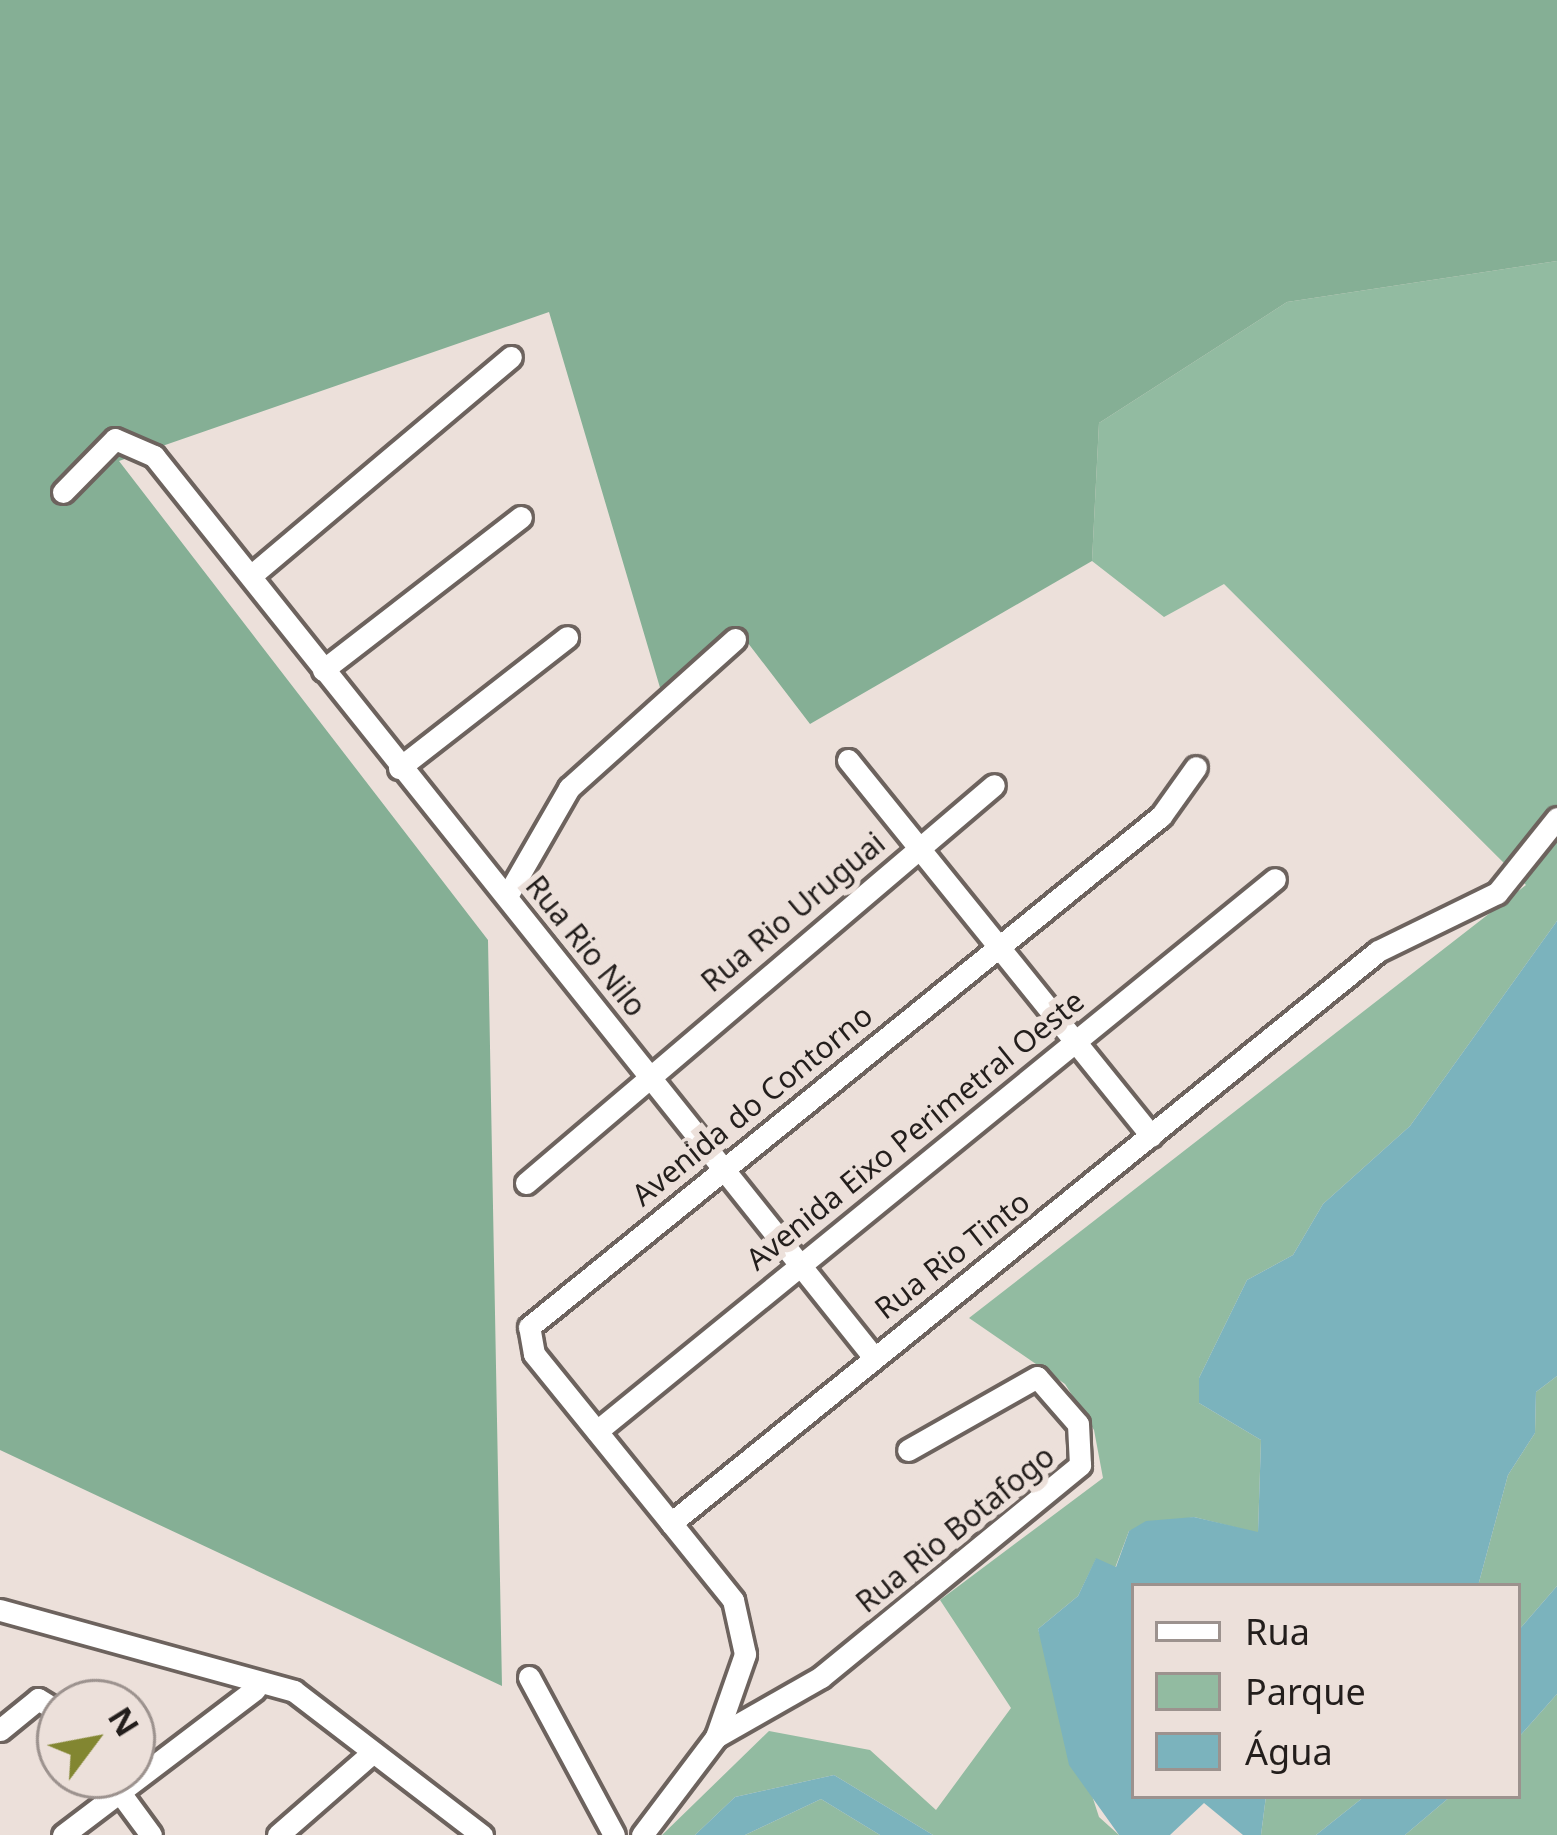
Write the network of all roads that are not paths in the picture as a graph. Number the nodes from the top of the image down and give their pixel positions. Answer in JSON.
{"nodes":[{"id":1,"x":511,"y":357,"type":"dead end"},
{"id":2,"x":63,"y":492,"type":"dead end"},
{"id":3,"x":521,"y":517,"type":"dead end"},
{"id":4,"x":253,"y":574,"type":"junction"},
{"id":5,"x":567,"y":637,"type":"dead end"},
{"id":6,"x":736,"y":639,"type":"dead end"},
{"id":7,"x":323,"y":670,"type":"junction"},
{"id":8,"x":848,"y":760,"type":"dead end"},
{"id":9,"x":1196,"y":767,"type":"dead end"},
{"id":10,"x":398,"y":768,"type":"junction"},
{"id":11,"x":994,"y":785,"type":"dead end"},
{"id":12,"x":1557,"y":818,"type":"edge"},
{"id":13,"x":914,"y":851,"type":"junction"},
{"id":14,"x":1275,"y":879,"type":"dead end"},
{"id":15,"x":507,"y":896,"type":"junction"},
{"id":16,"x":993,"y":945,"type":"junction"},
{"id":17,"x":1070,"y":1041,"type":"junction"},
{"id":18,"x":648,"y":1071,"type":"junction"},
{"id":19,"x":1151,"y":1136,"type":"junction"},
{"id":20,"x":722,"y":1168,"type":"junction"},
{"id":21,"x":526,"y":1183,"type":"dead end"},
{"id":22,"x":799,"y":1264,"type":"junction"},
{"id":23,"x":872,"y":1355,"type":"junction"},
{"id":24,"x":596,"y":1431,"type":"junction"},
{"id":25,"x":908,"y":1450,"type":"dead end"},
{"id":26,"x":671,"y":1523,"type":"junction"},
{"id":27,"x":0,"y":1610,"type":"edge"},
{"id":28,"x":529,"y":1676,"type":"dead end"},
{"id":29,"x":255,"y":1689,"type":"junction"},
{"id":30,"x":36,"y":1701,"type":"edge"},
{"id":31,"x":0,"y":1730,"type":"edge"},
{"id":32,"x":716,"y":1737,"type":"junction"},
{"id":33,"x":374,"y":1752,"type":"junction"},
{"id":34,"x":156,"y":1756,"type":"edge"},
{"id":35,"x":99,"y":1799,"type":"edge"},
{"id":36,"x":125,"y":1799,"type":"edge"},
{"id":37,"x":64,"y":1835,"type":"edge"},
{"id":38,"x":151,"y":1835,"type":"edge"},
{"id":39,"x":278,"y":1835,"type":"edge"},
{"id":40,"x":482,"y":1835,"type":"edge"},
{"id":41,"x":614,"y":1835,"type":"edge"},
{"id":42,"x":642,"y":1835,"type":"edge"}],
"edges":[{"from":1,"to":4,"type":"street"},
{"from":2,"to":4,"type":"street","name":"Rua Rio Nilo"},
{"from":3,"to":7,"type":"street"},
{"from":4,"to":7,"type":"street","name":"Rua Rio Nilo"},
{"from":5,"to":10,"type":"street"},
{"from":6,"to":15,"type":"street"},
{"from":7,"to":10,"type":"street","name":"Rua Rio Nilo"},
{"from":8,"to":13,"type":"street"},
{"from":9,"to":16,"type":"street","name":"Avenida do Contorno"},
{"from":10,"to":15,"type":"street","name":"Rua Rio Nilo"},
{"from":11,"to":13,"type":"street","name":"Rua Rio Uruguai"},
{"from":12,"to":19,"type":"street","name":"Rua Rio Tinto"},
{"from":13,"to":16,"type":"street"},
{"from":13,"to":18,"type":"street","name":"Rua Rio Uruguai"},
{"from":14,"to":17,"type":"street","name":"Avenida Eixo Perimetral Oeste"},
{"from":15,"to":18,"type":"street","name":"Rua Rio Nilo"},
{"from":16,"to":17,"type":"street"},
{"from":16,"to":20,"type":"street","name":"Avenida do Contorno"},
{"from":17,"to":19,"type":"street"},
{"from":17,"to":22,"type":"street","name":"Avenida Eixo Perimetral Oeste"},
{"from":18,"to":20,"type":"street","name":"Rua Rio Nilo"},
{"from":18,"to":21,"type":"street","name":"Rua Rio Uruguai"},
{"from":19,"to":23,"type":"street","name":"Rua Rio Tinto"},
{"from":20,"to":22,"type":"street","name":"Rua Rio Nilo"},
{"from":20,"to":24,"type":"street","name":"Avenida do Contorno"},
{"from":22,"to":23,"type":"street","name":"Rua Rio Nilo"},
{"from":22,"to":24,"type":"street","name":"Avenida Eixo Perimetral Oeste"},
{"from":23,"to":26,"type":"street","name":"Rua Rio Tinto"},
{"from":24,"to":26,"type":"street","name":"Avenida do Contorno"},
{"from":25,"to":32,"type":"street","name":"Rua Rio Botafogo"},
{"from":26,"to":32,"type":"street"},
{"from":27,"to":29,"type":"street"},
{"from":28,"to":41,"type":"street"},
{"from":29,"to":33,"type":"street"},
{"from":29,"to":34,"type":"street"},
{"from":30,"to":31,"type":"street"},
{"from":32,"to":42,"type":"street"},
{"from":33,"to":39,"type":"street"},
{"from":33,"to":40,"type":"street"},
{"from":35,"to":37,"type":"street"},
{"from":36,"to":38,"type":"street"}]}
